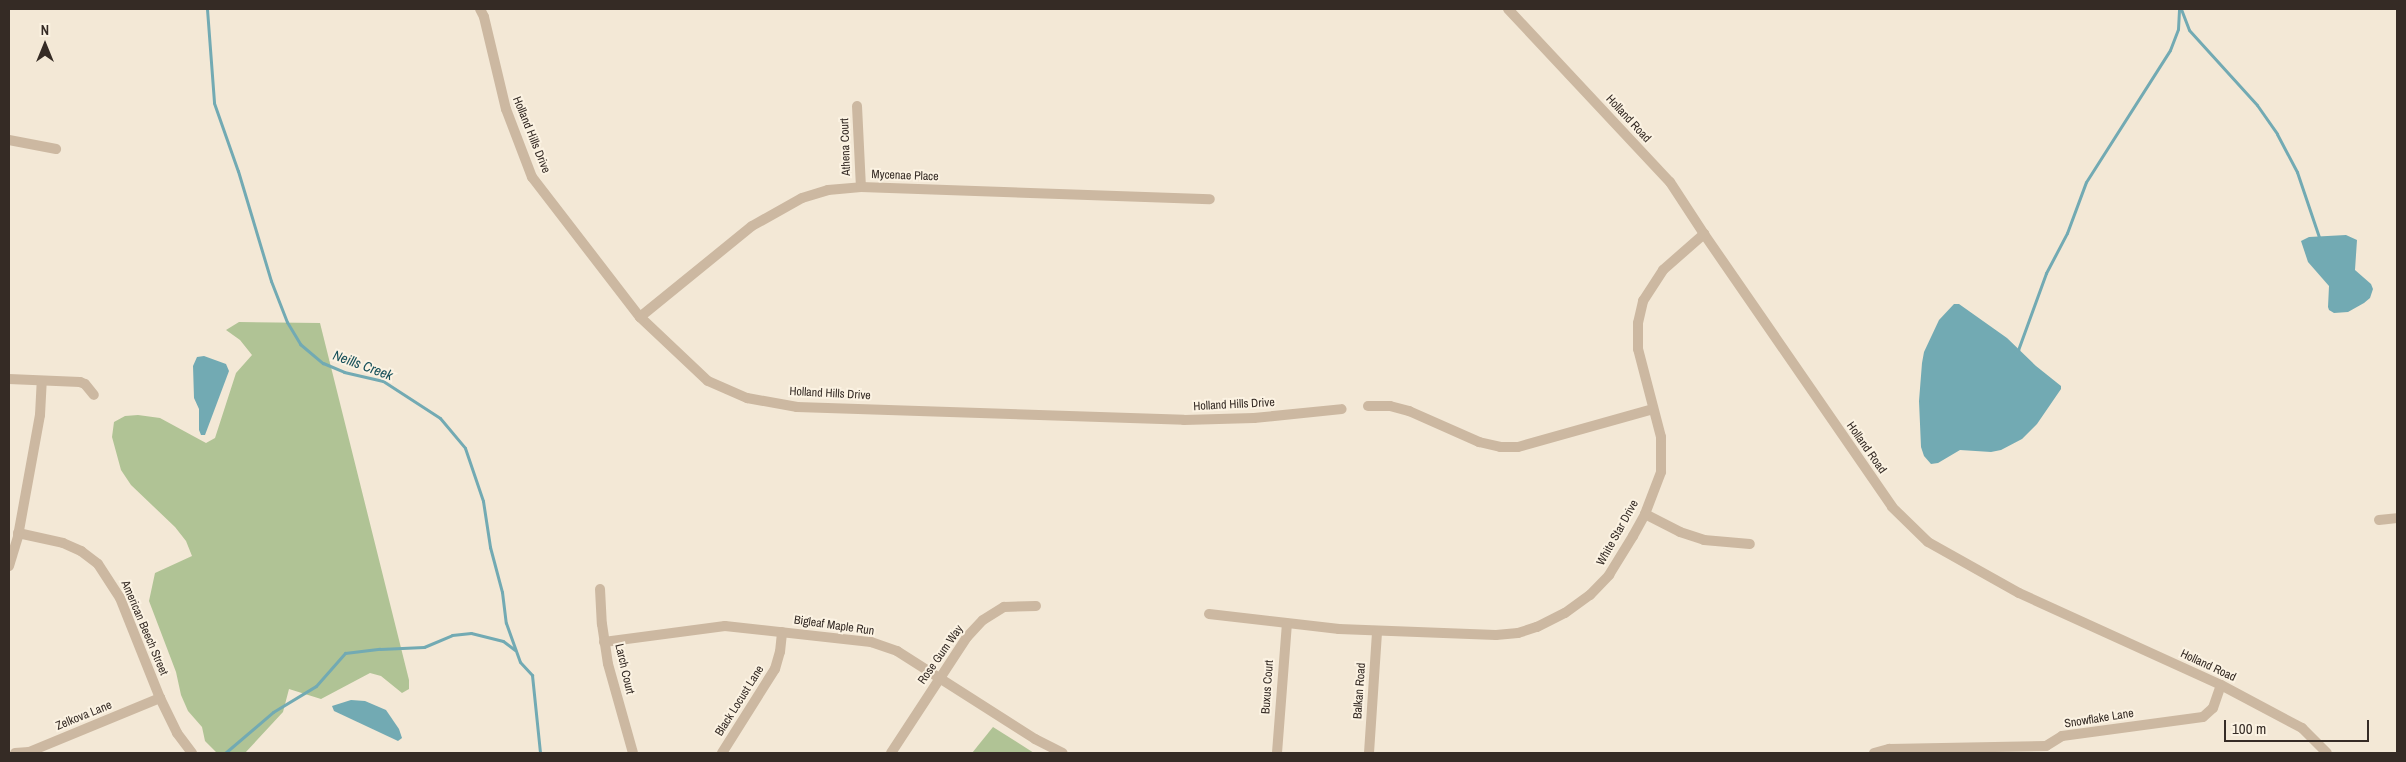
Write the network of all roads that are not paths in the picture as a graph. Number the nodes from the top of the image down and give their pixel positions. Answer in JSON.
{"nodes":[{"id":1,"x":480,"y":9,"type":"edge"},
{"id":2,"x":1508,"y":9,"type":"edge"},
{"id":3,"x":857,"y":106,"type":"dead end"},
{"id":4,"x":9,"y":140,"type":"edge"},
{"id":5,"x":56,"y":149,"type":"dead end"},
{"id":6,"x":861,"y":187,"type":"junction"},
{"id":7,"x":1210,"y":199,"type":"dead end"},
{"id":8,"x":1704,"y":234,"type":"junction"},
{"id":9,"x":640,"y":317,"type":"junction"},
{"id":10,"x":9,"y":379,"type":"edge"},
{"id":11,"x":42,"y":380,"type":"junction"},
{"id":12,"x":94,"y":396,"type":"dead end"},
{"id":13,"x":1368,"y":406,"type":"dead end"},
{"id":14,"x":1342,"y":409,"type":"dead end"},
{"id":15,"x":1653,"y":409,"type":"junction"},
{"id":16,"x":1645,"y":514,"type":"junction"},
{"id":17,"x":2397,"y":518,"type":"edge"},
{"id":18,"x":2379,"y":520,"type":"dead end"},
{"id":19,"x":18,"y":533,"type":"junction"},
{"id":20,"x":1750,"y":544,"type":"dead end"},
{"id":21,"x":9,"y":566,"type":"edge"},
{"id":22,"x":600,"y":590,"type":"dead end"},
{"id":23,"x":1036,"y":606,"type":"dead end"},
{"id":24,"x":1209,"y":614,"type":"dead end"},
{"id":25,"x":1287,"y":623,"type":"junction"},
{"id":26,"x":1377,"y":631,"type":"junction"},
{"id":27,"x":782,"y":632,"type":"junction"},
{"id":28,"x":604,"y":642,"type":"junction"},
{"id":29,"x":939,"y":678,"type":"junction"},
{"id":30,"x":2221,"y":685,"type":"junction"},
{"id":31,"x":160,"y":698,"type":"junction"},
{"id":32,"x":15,"y":753,"type":"edge"},
{"id":33,"x":192,"y":753,"type":"edge"},
{"id":34,"x":632,"y":753,"type":"edge"},
{"id":35,"x":722,"y":753,"type":"edge"},
{"id":36,"x":891,"y":753,"type":"edge"},
{"id":37,"x":1063,"y":753,"type":"edge"},
{"id":38,"x":1277,"y":753,"type":"edge"},
{"id":39,"x":1369,"y":753,"type":"edge"},
{"id":40,"x":1874,"y":753,"type":"edge"},
{"id":41,"x":2327,"y":753,"type":"edge"}],
"edges":[{"from":1,"to":9,"type":"street","name":"Holland Hills Drive"},
{"from":2,"to":8,"type":"street","name":"Holland Road"},
{"from":3,"to":6,"type":"street","name":"Athena Court"},
{"from":4,"to":5,"type":"street"},
{"from":6,"to":7,"type":"street","name":"Mycenae Place"},
{"from":6,"to":9,"type":"street","name":"Mycenae Place"},
{"from":8,"to":15,"type":"street","name":"White Star Drive"},
{"from":8,"to":30,"type":"street","name":"Holland Road"},
{"from":9,"to":14,"type":"street","name":"Holland Hills Drive"},
{"from":10,"to":11,"type":"street"},
{"from":11,"to":12,"type":"street"},
{"from":11,"to":19,"type":"street"},
{"from":13,"to":15,"type":"street"},
{"from":15,"to":16,"type":"street","name":"White Star Drive"},
{"from":16,"to":20,"type":"street"},
{"from":16,"to":26,"type":"street","name":"White Star Drive"},
{"from":17,"to":18,"type":"street"},
{"from":19,"to":21,"type":"street"},
{"from":19,"to":31,"type":"street","name":"American Beech Street"},
{"from":22,"to":28,"type":"street","name":"Larch Court"},
{"from":23,"to":29,"type":"street","name":"Rose Gum Way"},
{"from":24,"to":25,"type":"street","name":"White Star Drive"},
{"from":25,"to":26,"type":"street","name":"White Star Drive"},
{"from":25,"to":38,"type":"street","name":"Buxus Court"},
{"from":26,"to":39,"type":"street","name":"Balkan Road"},
{"from":27,"to":28,"type":"street","name":"Bigleaf Maple Run"},
{"from":27,"to":29,"type":"street","name":"Bigleaf Maple Run"},
{"from":27,"to":35,"type":"street","name":"Black Locust Lane"},
{"from":28,"to":34,"type":"street","name":"Larch Court"},
{"from":29,"to":36,"type":"street","name":"Rose Gum Way"},
{"from":29,"to":37,"type":"street","name":"Bigleaf Maple Run"},
{"from":30,"to":40,"type":"street","name":"Snowflake Lane"},
{"from":30,"to":41,"type":"street","name":"Holland Road"},
{"from":31,"to":32,"type":"street","name":"Zelkova Lane"},
{"from":31,"to":33,"type":"street","name":"American Beech Street"}]}
